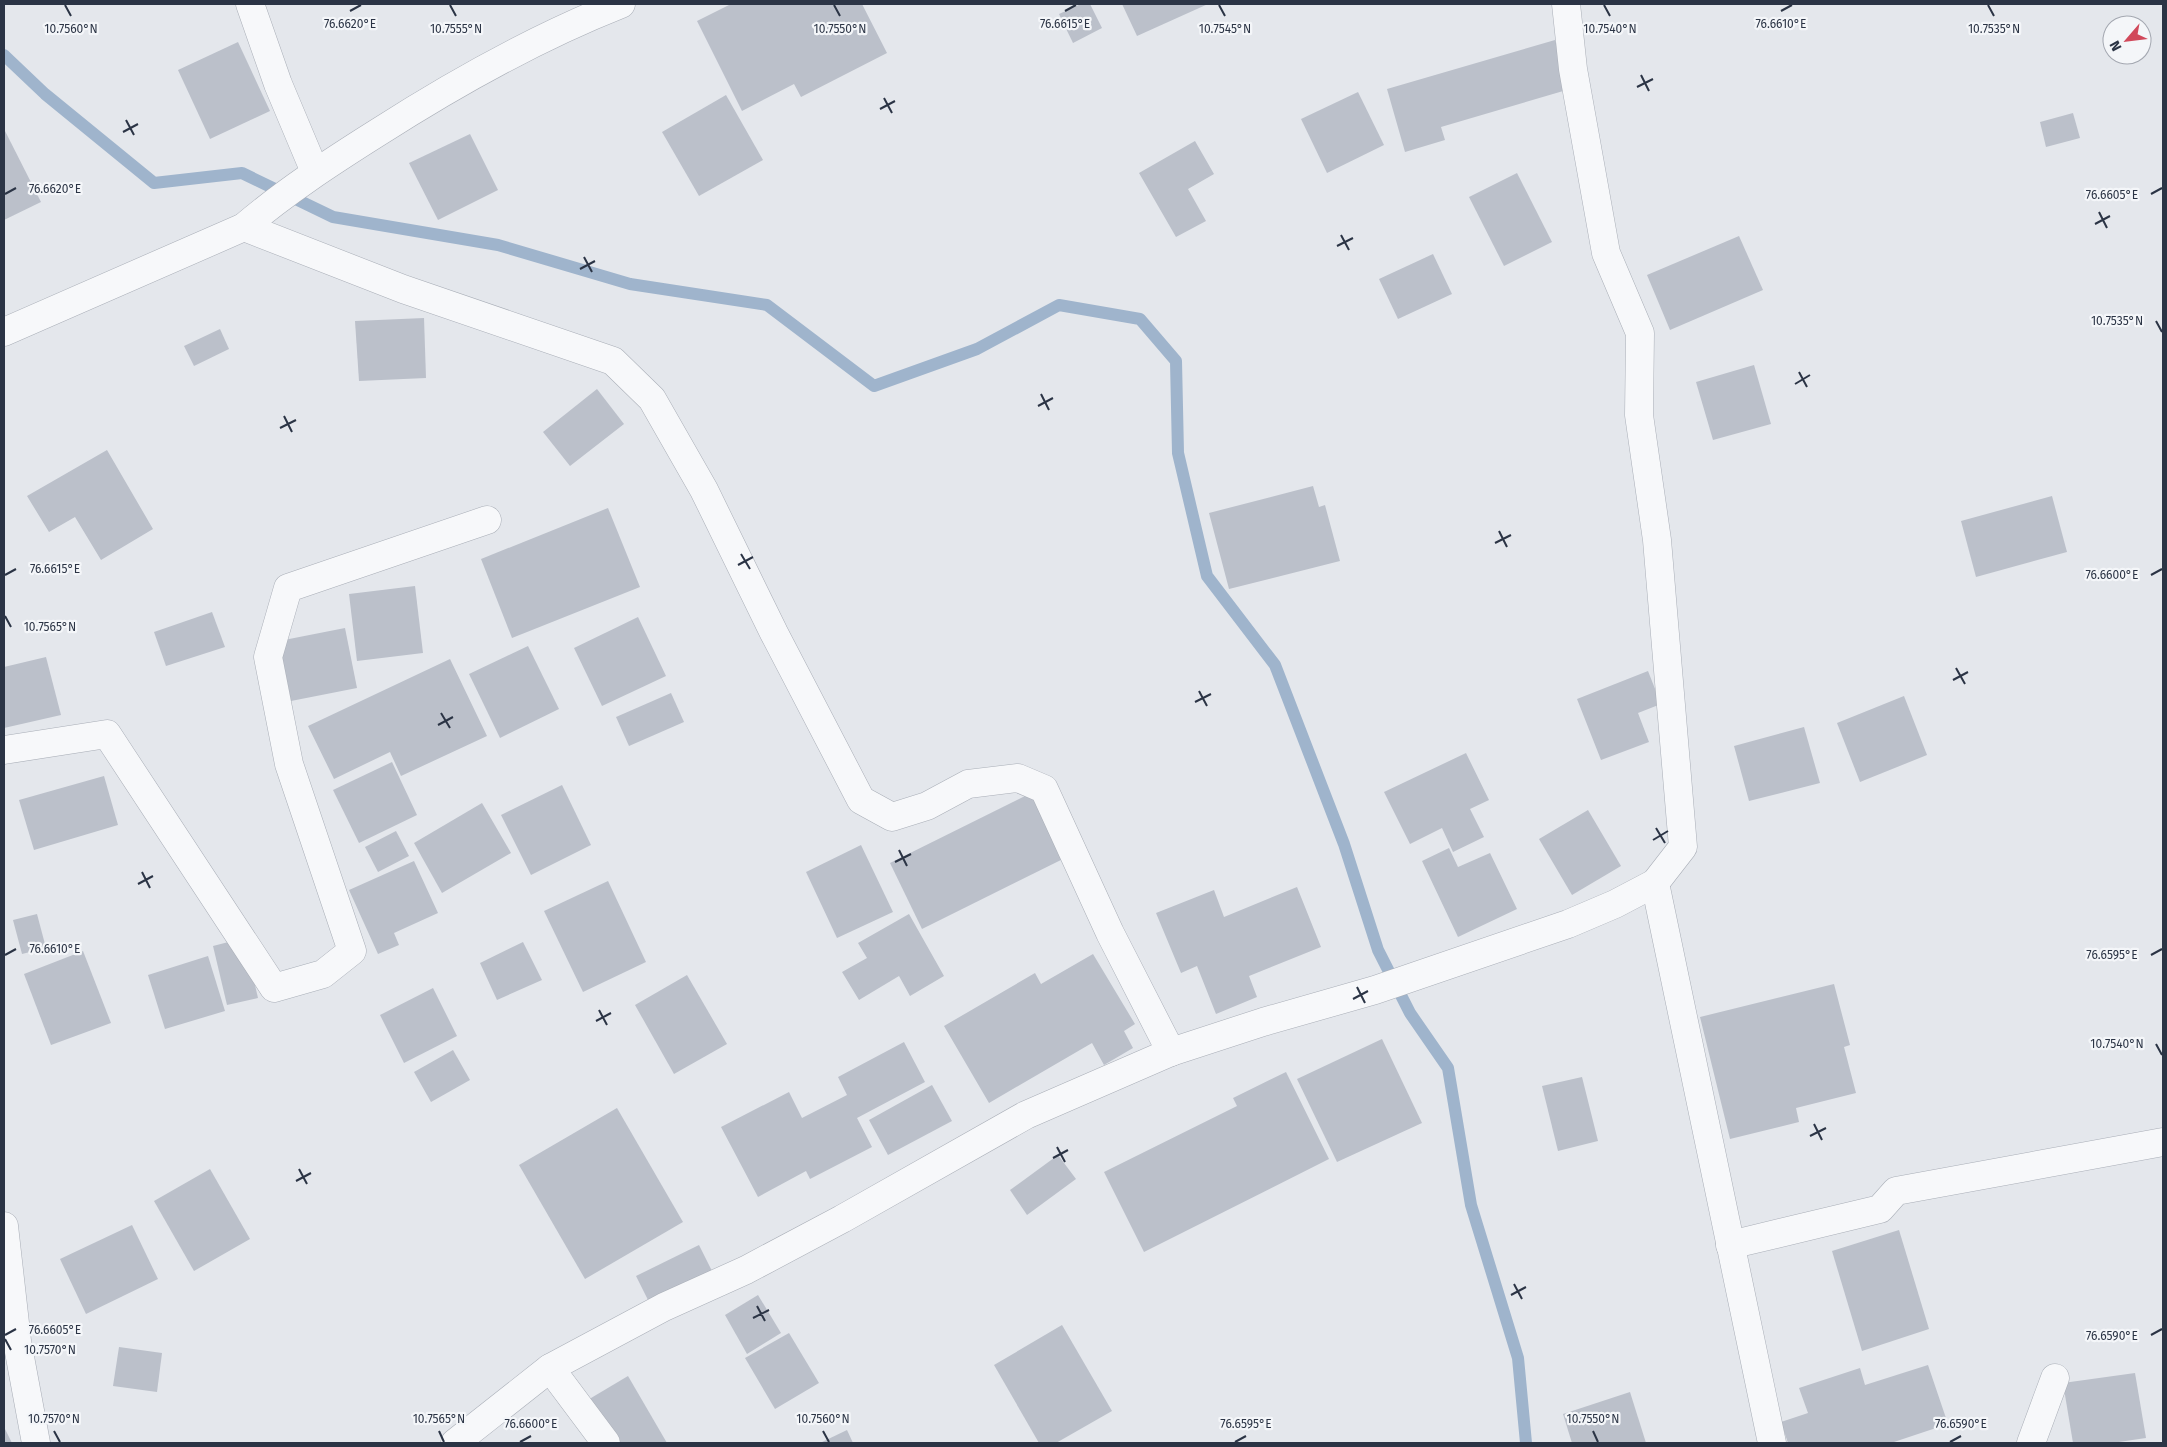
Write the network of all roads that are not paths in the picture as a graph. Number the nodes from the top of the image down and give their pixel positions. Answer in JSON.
{"nodes":[{"id":1,"x":250,"y":4,"type":"edge"},
{"id":2,"x":621,"y":4,"type":"edge"},
{"id":3,"x":1566,"y":4,"type":"edge"},
{"id":4,"x":305,"y":180,"type":"junction"},
{"id":5,"x":244,"y":227,"type":"junction"},
{"id":6,"x":4,"y":332,"type":"edge"},
{"id":7,"x":487,"y":520,"type":"dead end"},
{"id":8,"x":4,"y":750,"type":"edge"},
{"id":9,"x":1655,"y":883,"type":"junction"},
{"id":10,"x":1171,"y":1052,"type":"junction"},
{"id":11,"x":2163,"y":1142,"type":"edge"},
{"id":12,"x":4,"y":1226,"type":"edge"},
{"id":13,"x":1730,"y":1245,"type":"junction"},
{"id":14,"x":10,"y":1344,"type":"edge"},
{"id":15,"x":550,"y":1368,"type":"junction"},
{"id":16,"x":2054,"y":1378,"type":"dead end"},
{"id":17,"x":36,"y":1443,"type":"edge"},
{"id":18,"x":455,"y":1443,"type":"edge"},
{"id":19,"x":606,"y":1443,"type":"edge"},
{"id":20,"x":1772,"y":1443,"type":"edge"},
{"id":21,"x":2031,"y":1443,"type":"edge"}],
"edges":[{"from":1,"to":4,"type":"street"},
{"from":2,"to":4,"type":"street"},
{"from":3,"to":9,"type":"street"},
{"from":4,"to":5,"type":"street"},
{"from":5,"to":6,"type":"street"},
{"from":5,"to":10,"type":"street"},
{"from":7,"to":8,"type":"street"},
{"from":9,"to":10,"type":"street"},
{"from":9,"to":13,"type":"street"},
{"from":10,"to":15,"type":"street"},
{"from":11,"to":13,"type":"street"},
{"from":12,"to":14,"type":"street"},
{"from":13,"to":20,"type":"street"},
{"from":14,"to":17,"type":"street"},
{"from":15,"to":18,"type":"street"},
{"from":15,"to":19,"type":"street"},
{"from":16,"to":21,"type":"street"}]}
